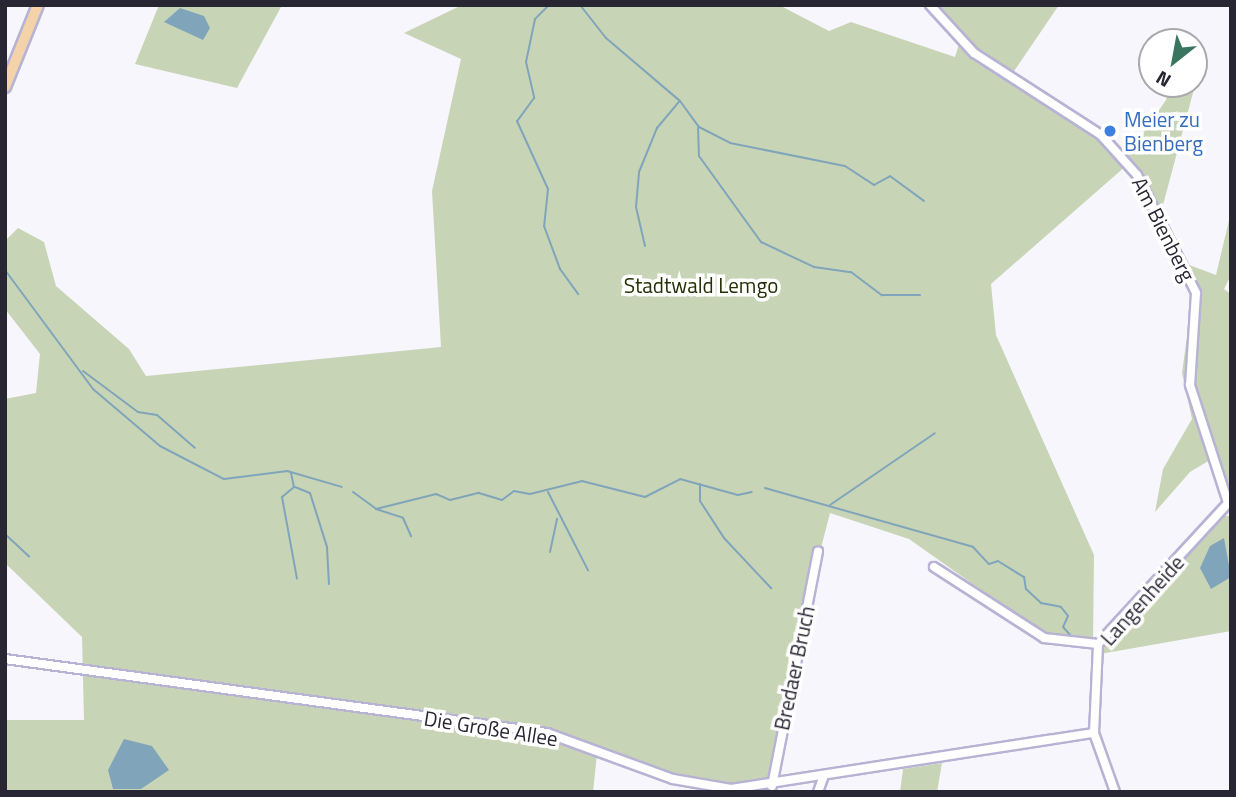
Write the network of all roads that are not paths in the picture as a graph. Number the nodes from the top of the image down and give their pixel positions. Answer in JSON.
{"nodes":[{"id":1,"x":38,"y":5,"type":"edge"},
{"id":2,"x":930,"y":5,"type":"edge"},
{"id":3,"x":5,"y":87,"type":"edge"},
{"id":4,"x":1230,"y":503,"type":"edge"},
{"id":5,"x":818,"y":551,"type":"dead end"},
{"id":6,"x":934,"y":568,"type":"dead end"},
{"id":7,"x":1098,"y":644,"type":"junction"},
{"id":8,"x":5,"y":659,"type":"edge"},
{"id":9,"x":1094,"y":733,"type":"junction"},
{"id":10,"x":823,"y":778,"type":"junction"},
{"id":11,"x":772,"y":786,"type":"junction"},
{"id":12,"x":818,"y":792,"type":"edge"},
{"id":13,"x":1115,"y":792,"type":"edge"}],
"edges":[{"from":1,"to":3,"type":"main road"},
{"from":2,"to":4,"type":"street","name":"Am Bienberg"},
{"from":4,"to":7,"type":"street","name":"Langenheide"},
{"from":5,"to":11,"type":"street","name":"Bredaer Bruch"},
{"from":6,"to":7,"type":"street"},
{"from":7,"to":9,"type":"street","name":"Langenheide"},
{"from":8,"to":11,"type":"street","name":"Die Große Allee"},
{"from":9,"to":10,"type":"street","name":"Die Große Allee"},
{"from":9,"to":13,"type":"street","name":"Langenheide"},
{"from":10,"to":11,"type":"street","name":"Die Große Allee"},
{"from":10,"to":12,"type":"street"}]}
